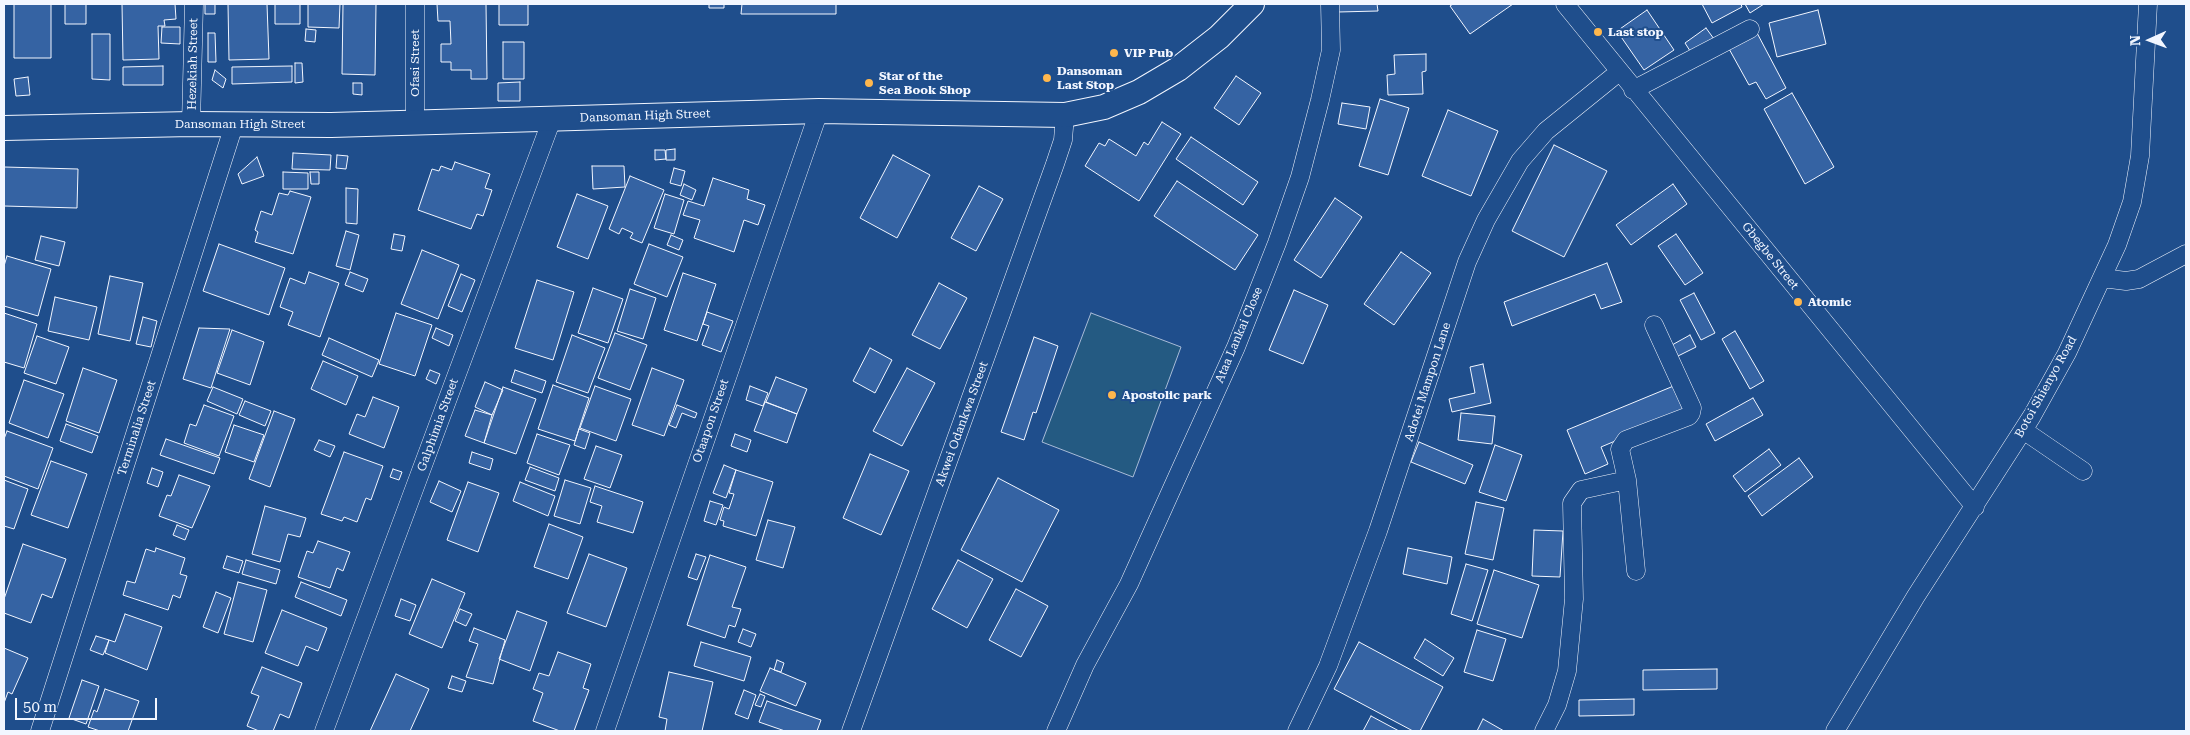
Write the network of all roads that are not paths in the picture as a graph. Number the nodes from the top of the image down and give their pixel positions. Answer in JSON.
{"nodes":[{"id":1,"x":194,"y":4,"type":"edge"},
{"id":2,"x":415,"y":4,"type":"edge"},
{"id":3,"x":1252,"y":4,"type":"edge"},
{"id":4,"x":1330,"y":4,"type":"edge"},
{"id":5,"x":1565,"y":4,"type":"edge"},
{"id":6,"x":2148,"y":4,"type":"edge"},
{"id":7,"x":1750,"y":29,"type":"dead end"},
{"id":8,"x":1619,"y":72,"type":"junction"},
{"id":9,"x":1633,"y":90,"type":"junction"},
{"id":10,"x":819,"y":111,"type":"junction"},
{"id":11,"x":1065,"y":115,"type":"junction"},
{"id":12,"x":552,"y":119,"type":"junction"},
{"id":13,"x":415,"y":122,"type":"junction"},
{"id":14,"x":191,"y":124,"type":"junction"},
{"id":15,"x":234,"y":125,"type":"junction"},
{"id":16,"x":4,"y":128,"type":"edge"},
{"id":17,"x":2186,"y":254,"type":"edge"},
{"id":18,"x":2102,"y":278,"type":"junction"},
{"id":19,"x":1654,"y":325,"type":"dead end"},
{"id":20,"x":2023,"y":430,"type":"junction"},
{"id":21,"x":2082,"y":471,"type":"dead end"},
{"id":22,"x":1627,"y":480,"type":"junction"},
{"id":23,"x":1975,"y":508,"type":"junction"},
{"id":24,"x":1636,"y":571,"type":"dead end"},
{"id":25,"x":40,"y":731,"type":"edge"},
{"id":26,"x":324,"y":731,"type":"edge"},
{"id":27,"x":605,"y":731,"type":"edge"},
{"id":28,"x":851,"y":731,"type":"edge"},
{"id":29,"x":1056,"y":731,"type":"edge"},
{"id":30,"x":1297,"y":731,"type":"edge"},
{"id":31,"x":1544,"y":731,"type":"edge"},
{"id":32,"x":1835,"y":731,"type":"edge"}],
"edges":[{"from":1,"to":14,"type":"street","name":"Hezekiah Street"},
{"from":2,"to":13,"type":"street","name":"Ofasi Street"},
{"from":3,"to":11,"type":"street","name":"Dansoman High Street"},
{"from":4,"to":29,"type":"street","name":"Ataa Lankai Close"},
{"from":5,"to":8,"type":"street","name":"Gbegbe Street"},
{"from":6,"to":18,"type":"street","name":"Botoi Shienyo Road"},
{"from":7,"to":9,"type":"street"},
{"from":8,"to":9,"type":"street","name":"Gbegbe Street"},
{"from":8,"to":30,"type":"street","name":"Adotei Mampon Lane"},
{"from":9,"to":23,"type":"street","name":"Gbegbe Street"},
{"from":10,"to":11,"type":"street","name":"Dansoman High Street"},
{"from":10,"to":12,"type":"street","name":"Dansoman High Street"},
{"from":10,"to":27,"type":"street","name":"Otaapon Street"},
{"from":11,"to":28,"type":"street","name":"Akwei Odankwa Street"},
{"from":12,"to":13,"type":"street","name":"Dansoman High Street"},
{"from":12,"to":26,"type":"street","name":"Galphimia Street"},
{"from":13,"to":15,"type":"street","name":"Dansoman High Street"},
{"from":14,"to":15,"type":"street","name":"Dansoman High Street"},
{"from":14,"to":16,"type":"street","name":"Dansoman High Street"},
{"from":15,"to":25,"type":"street","name":"Terminalia Street"},
{"from":17,"to":18,"type":"street"},
{"from":18,"to":20,"type":"street","name":"Botoi Shienyo Road"},
{"from":19,"to":22,"type":"street"},
{"from":20,"to":21,"type":"street"},
{"from":20,"to":23,"type":"street","name":"Botoi Shienyo Road"},
{"from":22,"to":24,"type":"street"},
{"from":22,"to":31,"type":"street"},
{"from":23,"to":32,"type":"street","name":"Botoi Shienyo Road"}]}
